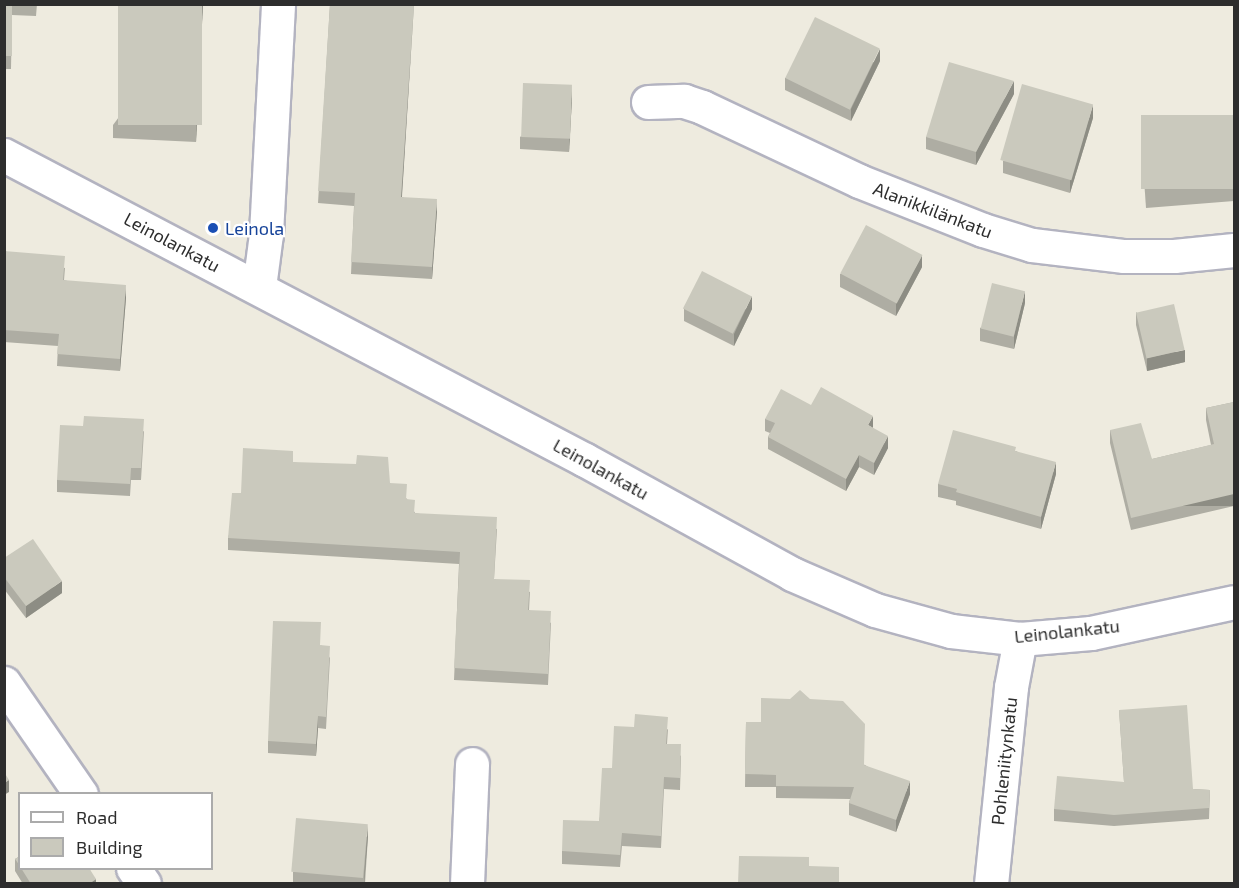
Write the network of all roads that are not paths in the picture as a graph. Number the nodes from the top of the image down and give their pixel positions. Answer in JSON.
{"nodes":[{"id":1,"x":278,"y":4,"type":"edge"},
{"id":2,"x":648,"y":102,"type":"dead end"},
{"id":3,"x":4,"y":155,"type":"edge"},
{"id":4,"x":1234,"y":250,"type":"edge"},
{"id":5,"x":259,"y":287,"type":"junction"},
{"id":6,"x":1234,"y":602,"type":"edge"},
{"id":7,"x":1020,"y":639,"type":"junction"},
{"id":8,"x":4,"y":683,"type":"edge"},
{"id":9,"x":472,"y":764,"type":"dead end"},
{"id":10,"x":80,"y":792,"type":"edge"},
{"id":11,"x":134,"y":870,"type":"edge"},
{"id":12,"x":144,"y":884,"type":"edge"},
{"id":13,"x":467,"y":884,"type":"edge"},
{"id":14,"x":991,"y":884,"type":"edge"}],
"edges":[{"from":1,"to":5,"type":"street"},
{"from":2,"to":4,"type":"street","name":"Alanikkilänkatu"},
{"from":3,"to":5,"type":"street","name":"Leinolankatu"},
{"from":5,"to":7,"type":"street","name":"Leinolankatu"},
{"from":6,"to":7,"type":"street","name":"Leinolankatu"},
{"from":7,"to":14,"type":"street","name":"Pohleniitynkatu"},
{"from":8,"to":10,"type":"street"},
{"from":9,"to":13,"type":"street"},
{"from":11,"to":12,"type":"street"}]}
